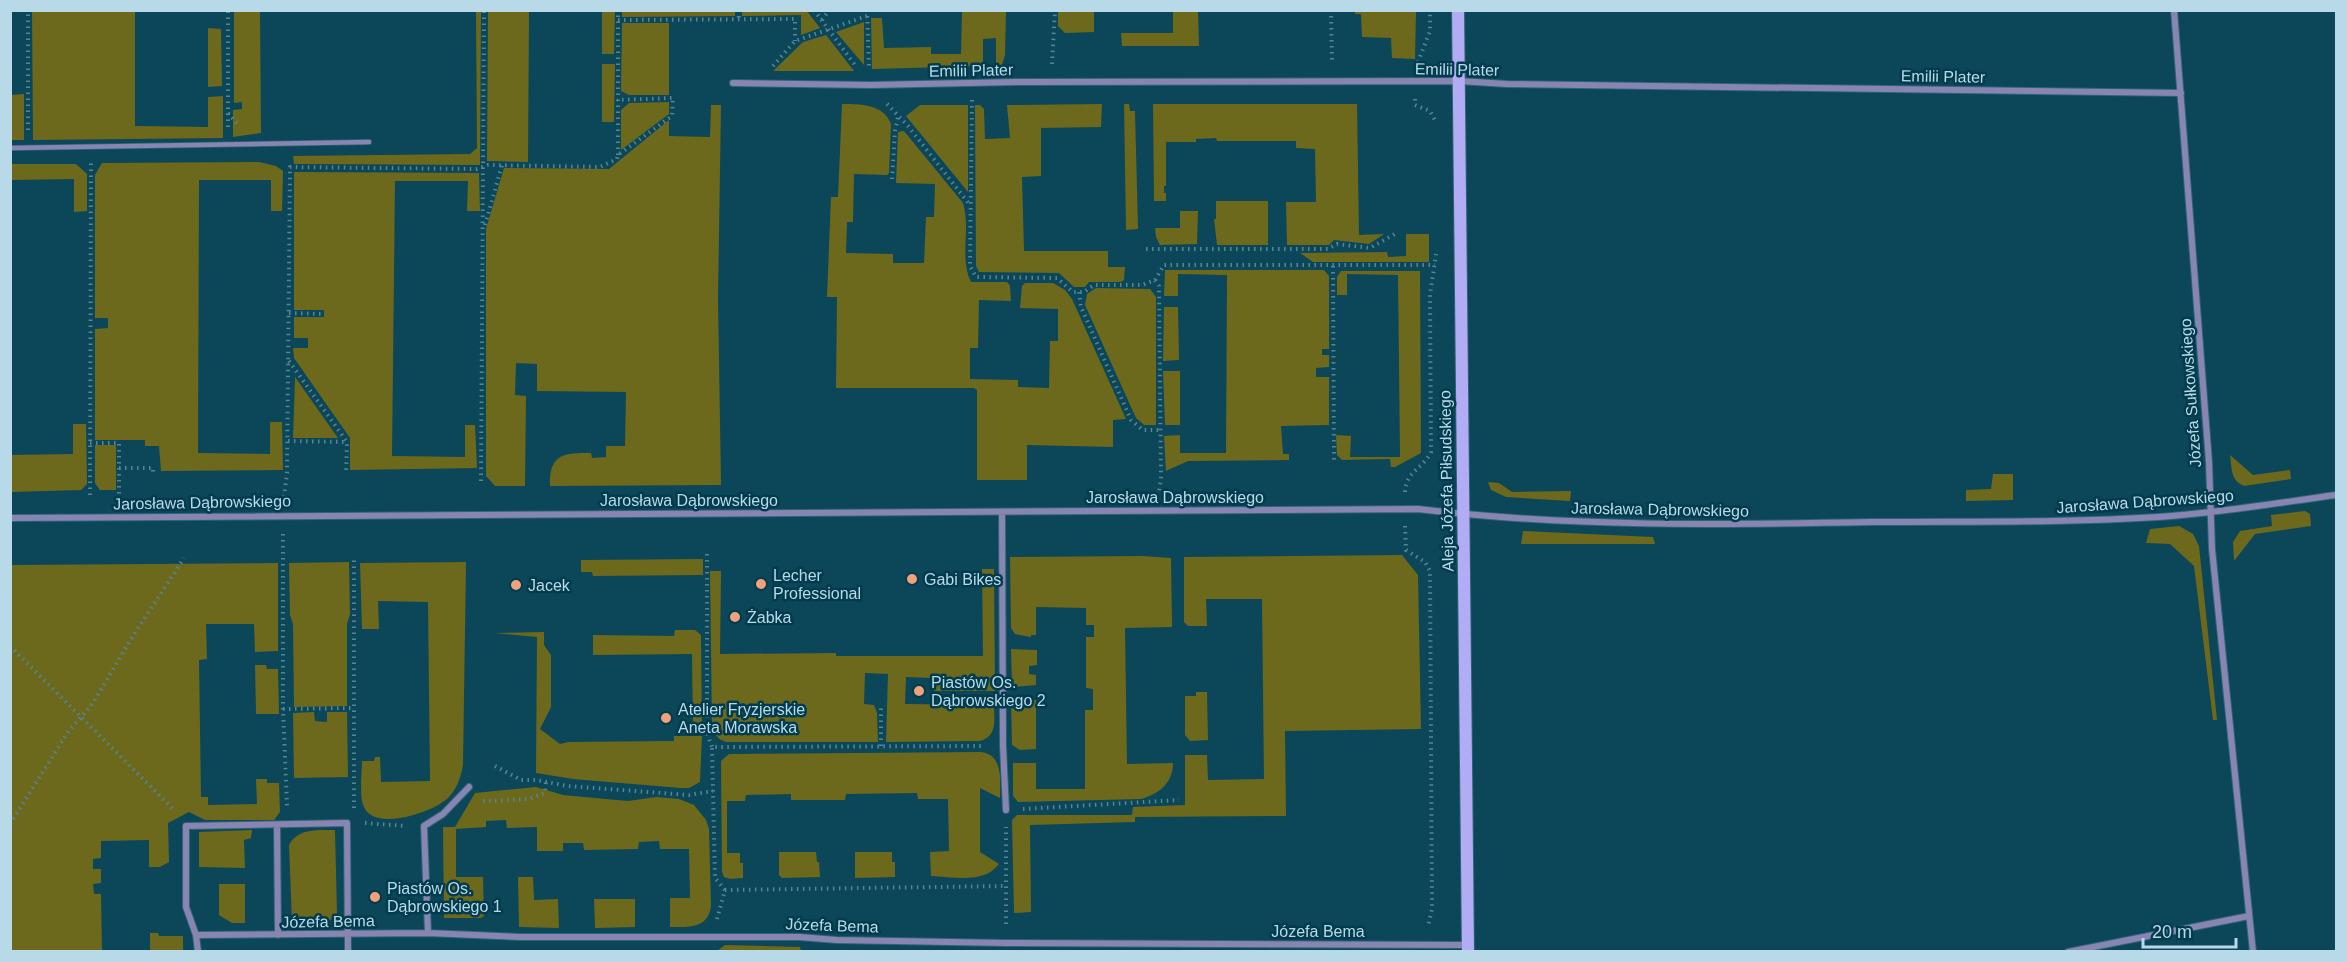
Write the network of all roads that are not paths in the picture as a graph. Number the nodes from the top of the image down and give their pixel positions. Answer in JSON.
{"nodes":[{"id":1,"x":1458,"y":10,"type":"edge"},
{"id":2,"x":2174,"y":10,"type":"edge"},
{"id":3,"x":1459,"y":81,"type":"junction"},
{"id":4,"x":733,"y":83,"type":"dead end"},
{"id":5,"x":2181,"y":93,"type":"junction"},
{"id":6,"x":369,"y":142,"type":"dead end"},
{"id":7,"x":10,"y":148,"type":"edge"},
{"id":8,"x":2337,"y":495,"type":"edge"},
{"id":9,"x":1002,"y":512,"type":"junction"},
{"id":10,"x":2212,"y":512,"type":"junction"},
{"id":11,"x":1462,"y":514,"type":"junction"},
{"id":12,"x":10,"y":518,"type":"edge"},
{"id":13,"x":469,"y":787,"type":"dead end"},
{"id":14,"x":1006,"y":810,"type":"road end"},
{"id":15,"x":277,"y":825,"type":"junction"},
{"id":16,"x":2249,"y":916,"type":"junction"},
{"id":17,"x":428,"y":933,"type":"junction"},
{"id":18,"x":349,"y":934,"type":"junction"},
{"id":19,"x":196,"y":935,"type":"junction"},
{"id":20,"x":278,"y":935,"type":"junction"},
{"id":21,"x":1468,"y":948,"type":"edge"},
{"id":22,"x":198,"y":951,"type":"edge"},
{"id":23,"x":348,"y":951,"type":"edge"},
{"id":24,"x":2068,"y":951,"type":"edge"},
{"id":25,"x":2253,"y":951,"type":"edge"}],
"edges":[{"from":1,"to":3,"type":"street","name":"Aleja Józefa Piłsudskiego"},
{"from":2,"to":5,"type":"street","name":"Józefa Sułkowskiego"},
{"from":3,"to":4,"type":"street","name":"Emilii Plater"},
{"from":3,"to":5,"type":"street","name":"Emilii Plater"},
{"from":3,"to":11,"type":"street","name":"Aleja Józefa Piłsudskiego"},
{"from":5,"to":10,"type":"street","name":"Józefa Sułkowskiego"},
{"from":6,"to":7,"type":"lane"},
{"from":8,"to":10,"type":"street","name":"Jarosława Dąbrowskiego"},
{"from":9,"to":11,"type":"street","name":"Jarosława Dąbrowskiego"},
{"from":9,"to":12,"type":"street","name":"Jarosława Dąbrowskiego"},
{"from":9,"to":14,"type":"street"},
{"from":10,"to":11,"type":"street","name":"Jarosława Dąbrowskiego"},
{"from":10,"to":16,"type":"street","name":"Józefa Sułkowskiego"},
{"from":11,"to":21,"type":"street","name":"Aleja Józefa Piłsudskiego"},
{"from":13,"to":17,"type":"street"},
{"from":15,"to":18,"type":"street"},
{"from":15,"to":19,"type":"street"},
{"from":15,"to":20,"type":"street"},
{"from":16,"to":24,"type":"street"},
{"from":16,"to":25,"type":"street","name":"Józefa Sułkowskiego"},
{"from":17,"to":18,"type":"street","name":"Józefa Bema"},
{"from":17,"to":21,"type":"street","name":"Józefa Bema"},
{"from":18,"to":20,"type":"street","name":"Józefa Bema"},
{"from":18,"to":23,"type":"street"},
{"from":19,"to":20,"type":"street","name":"Józefa Bema"},
{"from":19,"to":22,"type":"street"}]}
